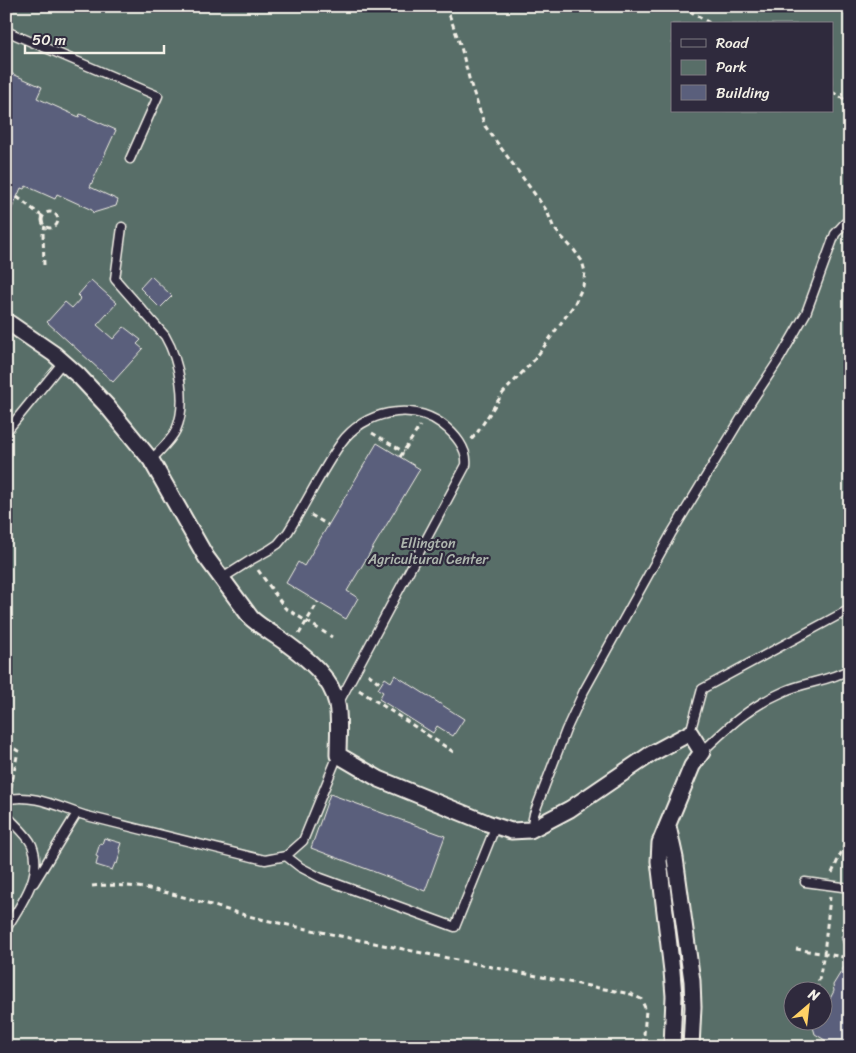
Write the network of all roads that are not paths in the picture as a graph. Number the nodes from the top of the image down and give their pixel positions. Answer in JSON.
{"nodes":[{"id":1,"x":6,"y":31,"type":"edge"},
{"id":2,"x":130,"y":159,"type":"dead end"},
{"id":3,"x":850,"y":221,"type":"edge"},
{"id":4,"x":122,"y":227,"type":"dead end"},
{"id":5,"x":6,"y":321,"type":"edge"},
{"id":6,"x":63,"y":362,"type":"junction"},
{"id":7,"x":6,"y":432,"type":"edge"},
{"id":8,"x":151,"y":460,"type":"junction"},
{"id":9,"x":221,"y":579,"type":"junction"},
{"id":10,"x":850,"y":609,"type":"edge"},
{"id":11,"x":850,"y":669,"type":"edge"},
{"id":12,"x":337,"y":706,"type":"junction"},
{"id":13,"x":690,"y":733,"type":"junction"},
{"id":14,"x":702,"y":752,"type":"junction"},
{"id":15,"x":338,"y":755,"type":"junction"},
{"id":16,"x":8,"y":800,"type":"edge"},
{"id":17,"x":77,"y":813,"type":"junction"},
{"id":18,"x":6,"y":815,"type":"edge"},
{"id":19,"x":496,"y":825,"type":"junction"},
{"id":20,"x":668,"y":826,"type":"junction"},
{"id":21,"x":530,"y":830,"type":"junction"},
{"id":22,"x":286,"y":856,"type":"junction"},
{"id":23,"x":806,"y":882,"type":"dead end"},
{"id":24,"x":850,"y":888,"type":"edge"},
{"id":25,"x":30,"y":889,"type":"junction"},
{"id":26,"x":6,"y":928,"type":"edge"},
{"id":27,"x":686,"y":951,"type":"junction"},
{"id":28,"x":670,"y":954,"type":"junction"},
{"id":29,"x":672,"y":1047,"type":"edge"},
{"id":30,"x":691,"y":1047,"type":"edge"}],
"edges":[{"from":1,"to":2,"type":"lane"},
{"from":3,"to":21,"type":"lane"},
{"from":4,"to":8,"type":"lane"},
{"from":5,"to":6,"type":"street"},
{"from":6,"to":7,"type":"lane"},
{"from":6,"to":8,"type":"street"},
{"from":8,"to":9,"type":"street"},
{"from":9,"to":12,"type":"street"},
{"from":9,"to":12,"type":"lane"},
{"from":10,"to":13,"type":"lane"},
{"from":11,"to":14,"type":"lane"},
{"from":12,"to":15,"type":"street"},
{"from":13,"to":14,"type":"street"},
{"from":13,"to":21,"type":"street"},
{"from":14,"to":20,"type":"street"},
{"from":15,"to":19,"type":"street"},
{"from":15,"to":22,"type":"lane"},
{"from":16,"to":17,"type":"lane"},
{"from":17,"to":22,"type":"lane"},
{"from":17,"to":25,"type":"lane"},
{"from":18,"to":25,"type":"lane"},
{"from":19,"to":21,"type":"street"},
{"from":19,"to":22,"type":"lane"},
{"from":20,"to":27,"type":"street"},
{"from":20,"to":28,"type":"street"},
{"from":23,"to":24,"type":"lane"},
{"from":25,"to":26,"type":"lane"},
{"from":27,"to":28,"type":"street"},
{"from":27,"to":30,"type":"street"},
{"from":28,"to":29,"type":"street"}]}
